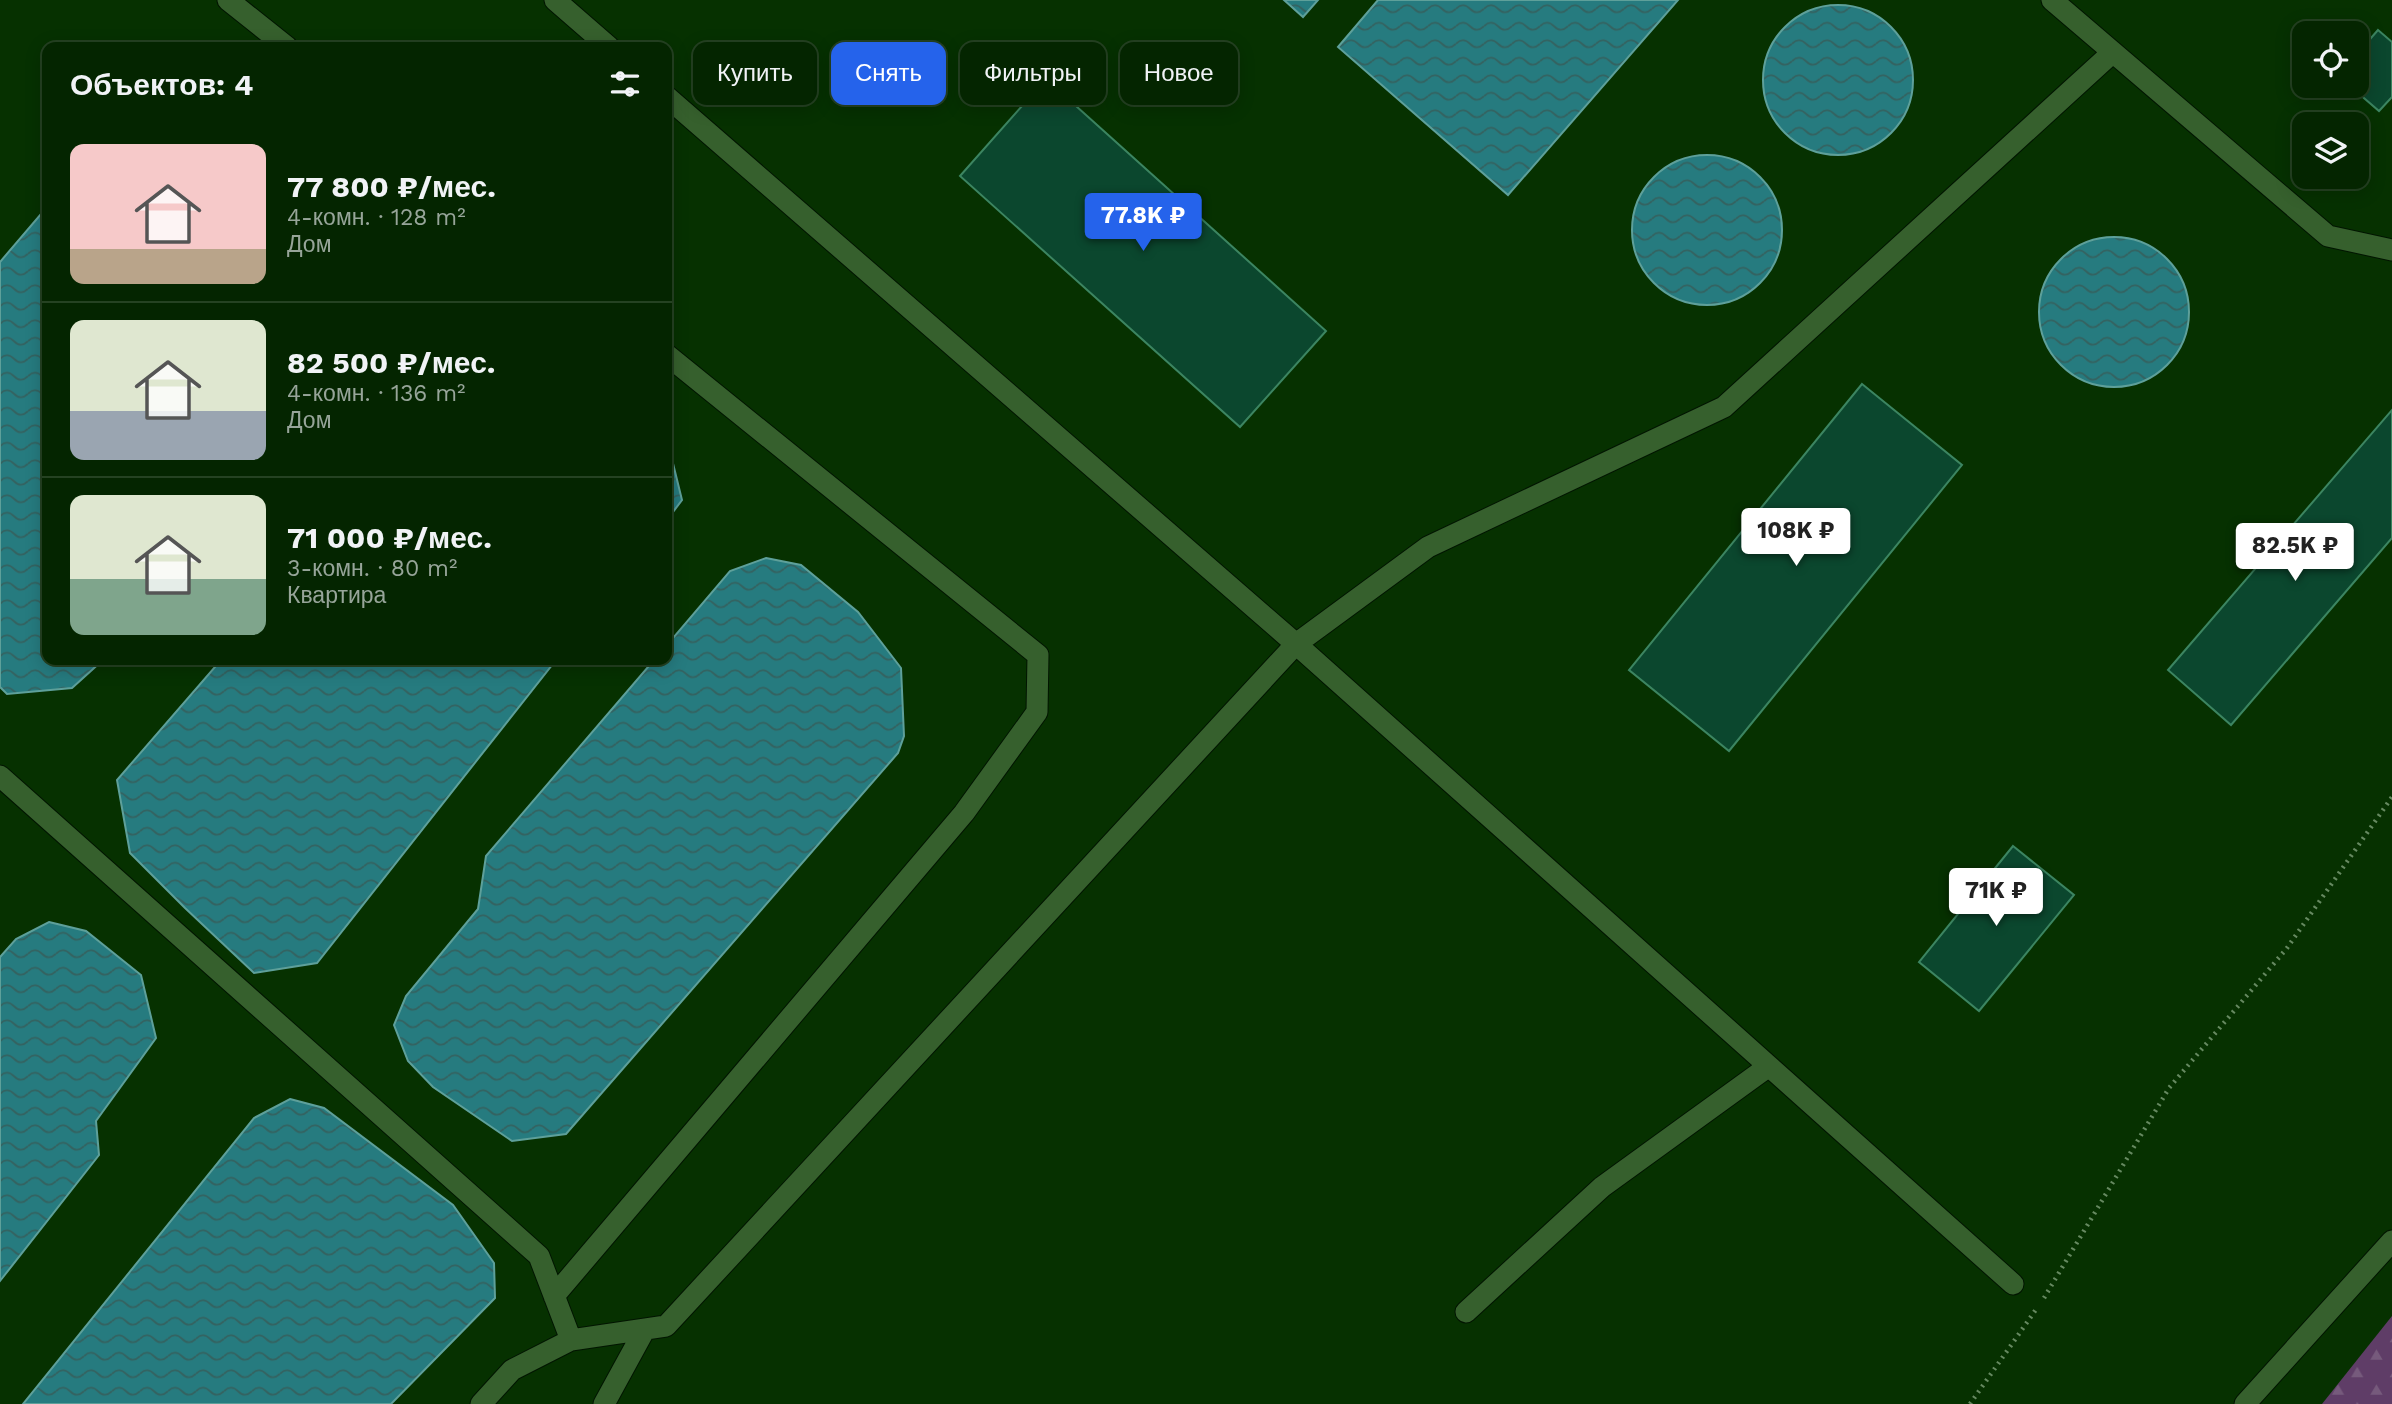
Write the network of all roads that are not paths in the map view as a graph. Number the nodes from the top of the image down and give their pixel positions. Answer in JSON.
{"nodes":[{"id":1,"x":228,"y":0,"type":"edge"},
{"id":2,"x":555,"y":0,"type":"edge"},
{"id":3,"x":2052,"y":0,"type":"edge"},
{"id":4,"x":281,"y":42,"type":"edge"},
{"id":5,"x":603,"y":42,"type":"edge"},
{"id":6,"x":2113,"y":52,"type":"junction"},
{"id":7,"x":672,"y":101,"type":"edge"},
{"id":8,"x":2392,"y":250,"type":"edge"},
{"id":9,"x":672,"y":359,"type":"edge"},
{"id":10,"x":1296,"y":644,"type":"junction"},
{"id":11,"x":0,"y":776,"type":"edge"},
{"id":12,"x":1769,"y":1066,"type":"junction"},
{"id":13,"x":2392,"y":1241,"type":"edge"},
{"id":14,"x":2013,"y":1284,"type":"dead end"},
{"id":15,"x":554,"y":1296,"type":"junction"},
{"id":16,"x":1466,"y":1312,"type":"dead end"},
{"id":17,"x":645,"y":1329,"type":"junction"},
{"id":18,"x":571,"y":1340,"type":"junction"},
{"id":19,"x":481,"y":1404,"type":"edge"},
{"id":20,"x":604,"y":1404,"type":"edge"},
{"id":21,"x":2245,"y":1404,"type":"edge"}],
"edges":[{"from":1,"to":4,"type":"street"},
{"from":2,"to":5,"type":"street"},
{"from":3,"to":6,"type":"street"},
{"from":6,"to":8,"type":"street"},
{"from":6,"to":10,"type":"street"},
{"from":7,"to":10,"type":"street"},
{"from":9,"to":15,"type":"street"},
{"from":10,"to":12,"type":"street"},
{"from":10,"to":17,"type":"street"},
{"from":11,"to":15,"type":"street"},
{"from":12,"to":14,"type":"street"},
{"from":12,"to":16,"type":"street"},
{"from":13,"to":21,"type":"street"},
{"from":15,"to":18,"type":"street"},
{"from":17,"to":18,"type":"street"},
{"from":17,"to":20,"type":"street"},
{"from":18,"to":19,"type":"street"}]}
